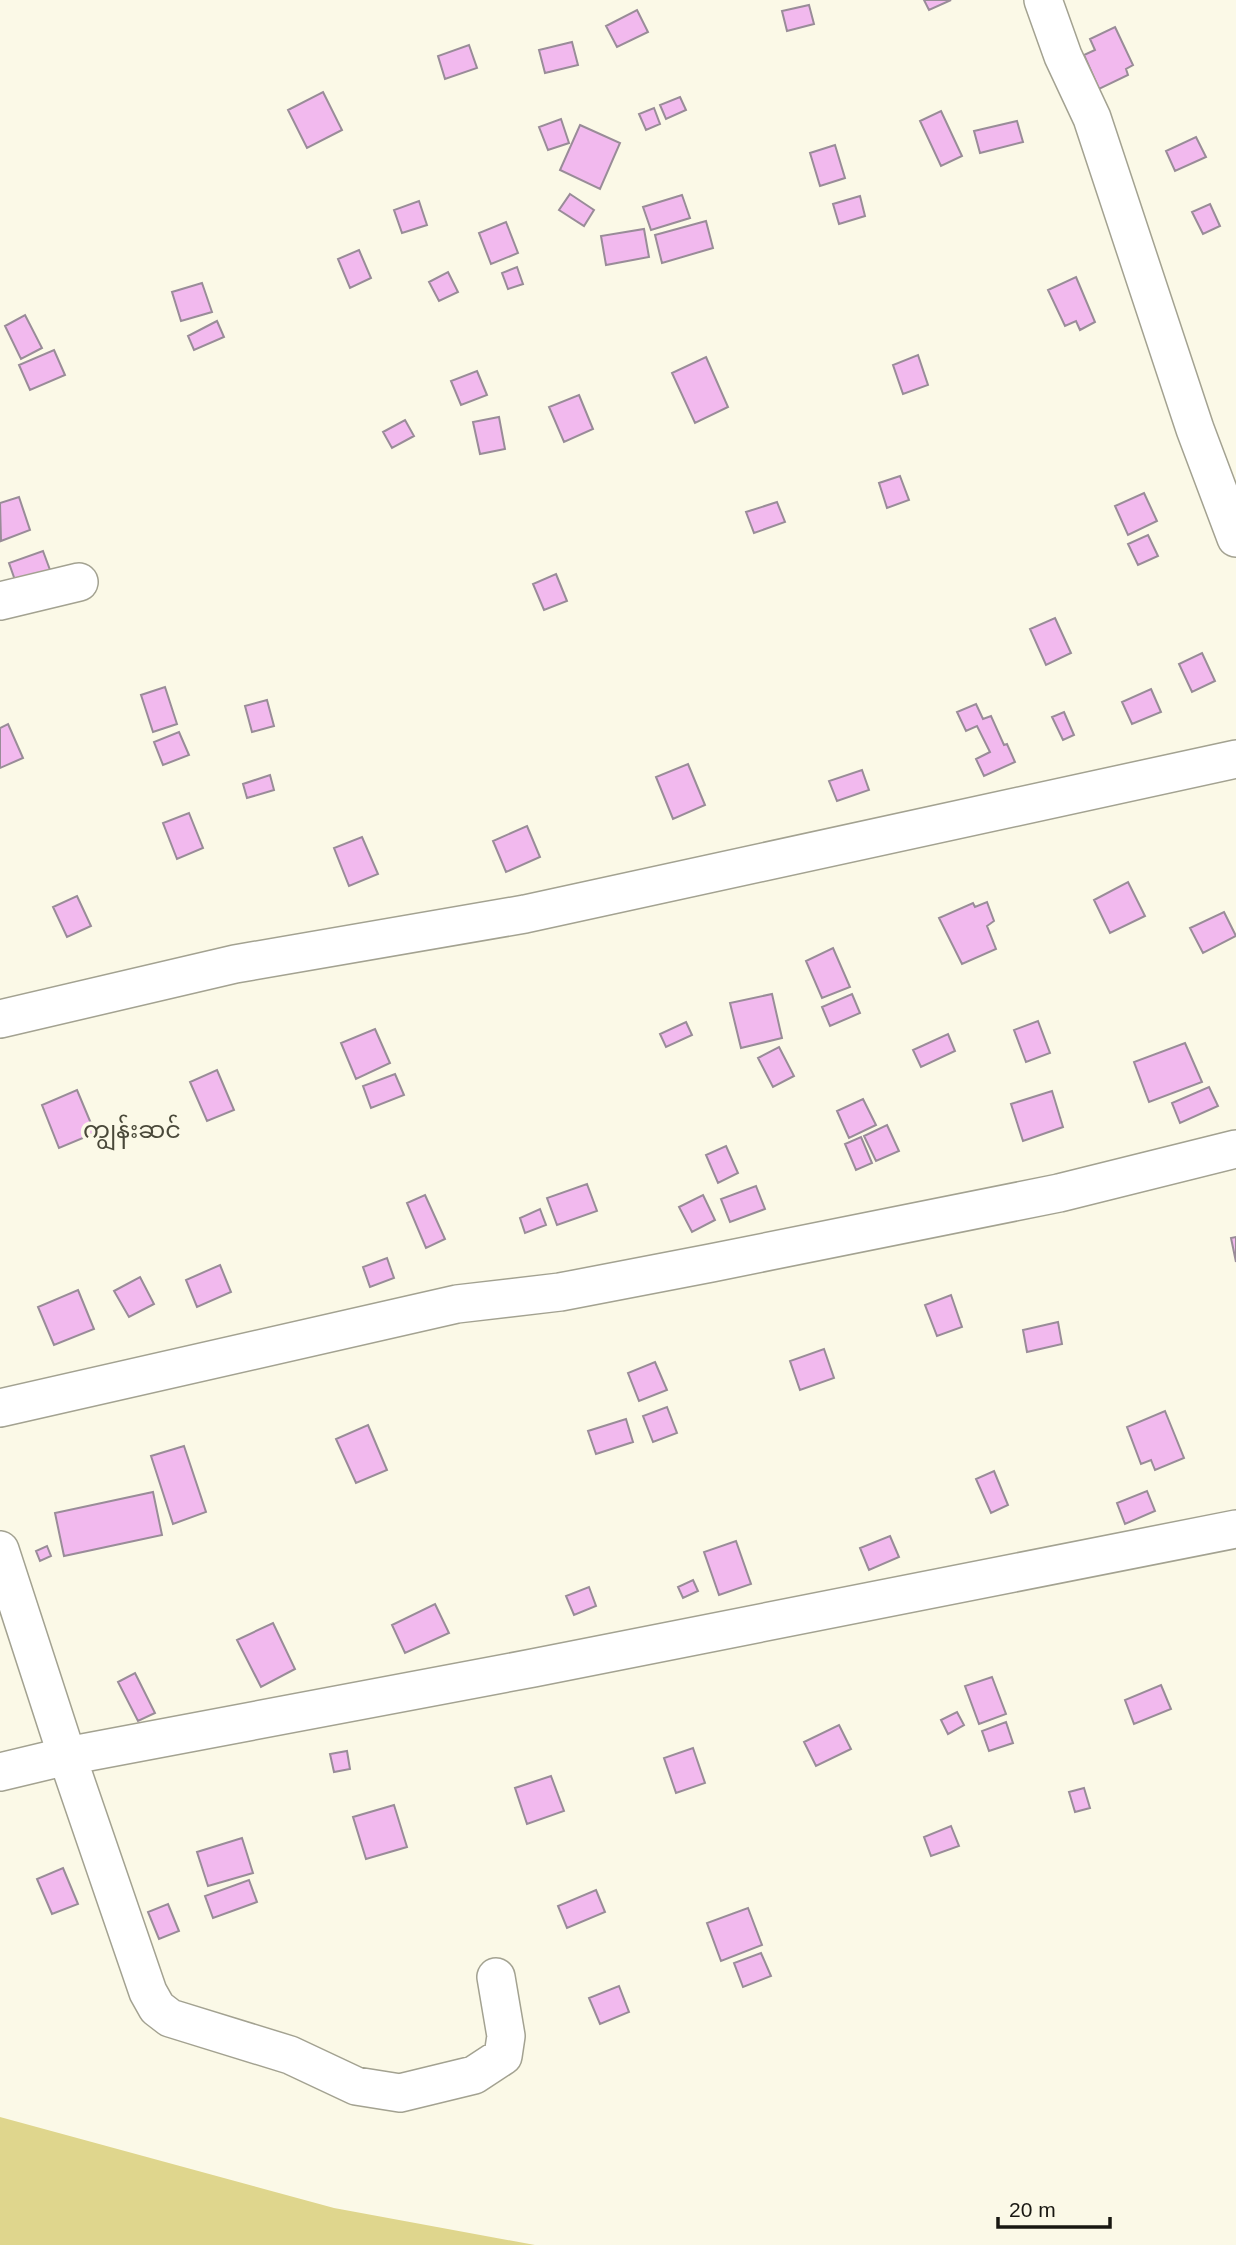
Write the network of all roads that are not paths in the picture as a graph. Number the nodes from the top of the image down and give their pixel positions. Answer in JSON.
{"nodes":[{"id":1,"x":1043,"y":0,"type":"edge"},
{"id":2,"x":1236,"y":538,"type":"edge"},
{"id":3,"x":79,"y":582,"type":"dead end"},
{"id":4,"x":0,"y":601,"type":"edge"},
{"id":5,"x":1236,"y":759,"type":"edge"},
{"id":6,"x":0,"y":1019,"type":"edge"},
{"id":7,"x":1236,"y":1149,"type":"edge"},
{"id":8,"x":0,"y":1408,"type":"edge"},
{"id":9,"x":1236,"y":1528,"type":"edge"},
{"id":10,"x":0,"y":1550,"type":"edge"},
{"id":11,"x":67,"y":1756,"type":"junction"},
{"id":12,"x":0,"y":1772,"type":"edge"},
{"id":13,"x":496,"y":1977,"type":"dead end"}],
"edges":[{"from":1,"to":2,"type":"street"},
{"from":3,"to":4,"type":"street"},
{"from":5,"to":6,"type":"street"},
{"from":7,"to":8,"type":"street"},
{"from":9,"to":11,"type":"street"},
{"from":10,"to":11,"type":"street"},
{"from":11,"to":12,"type":"street"},
{"from":11,"to":13,"type":"street"}]}
